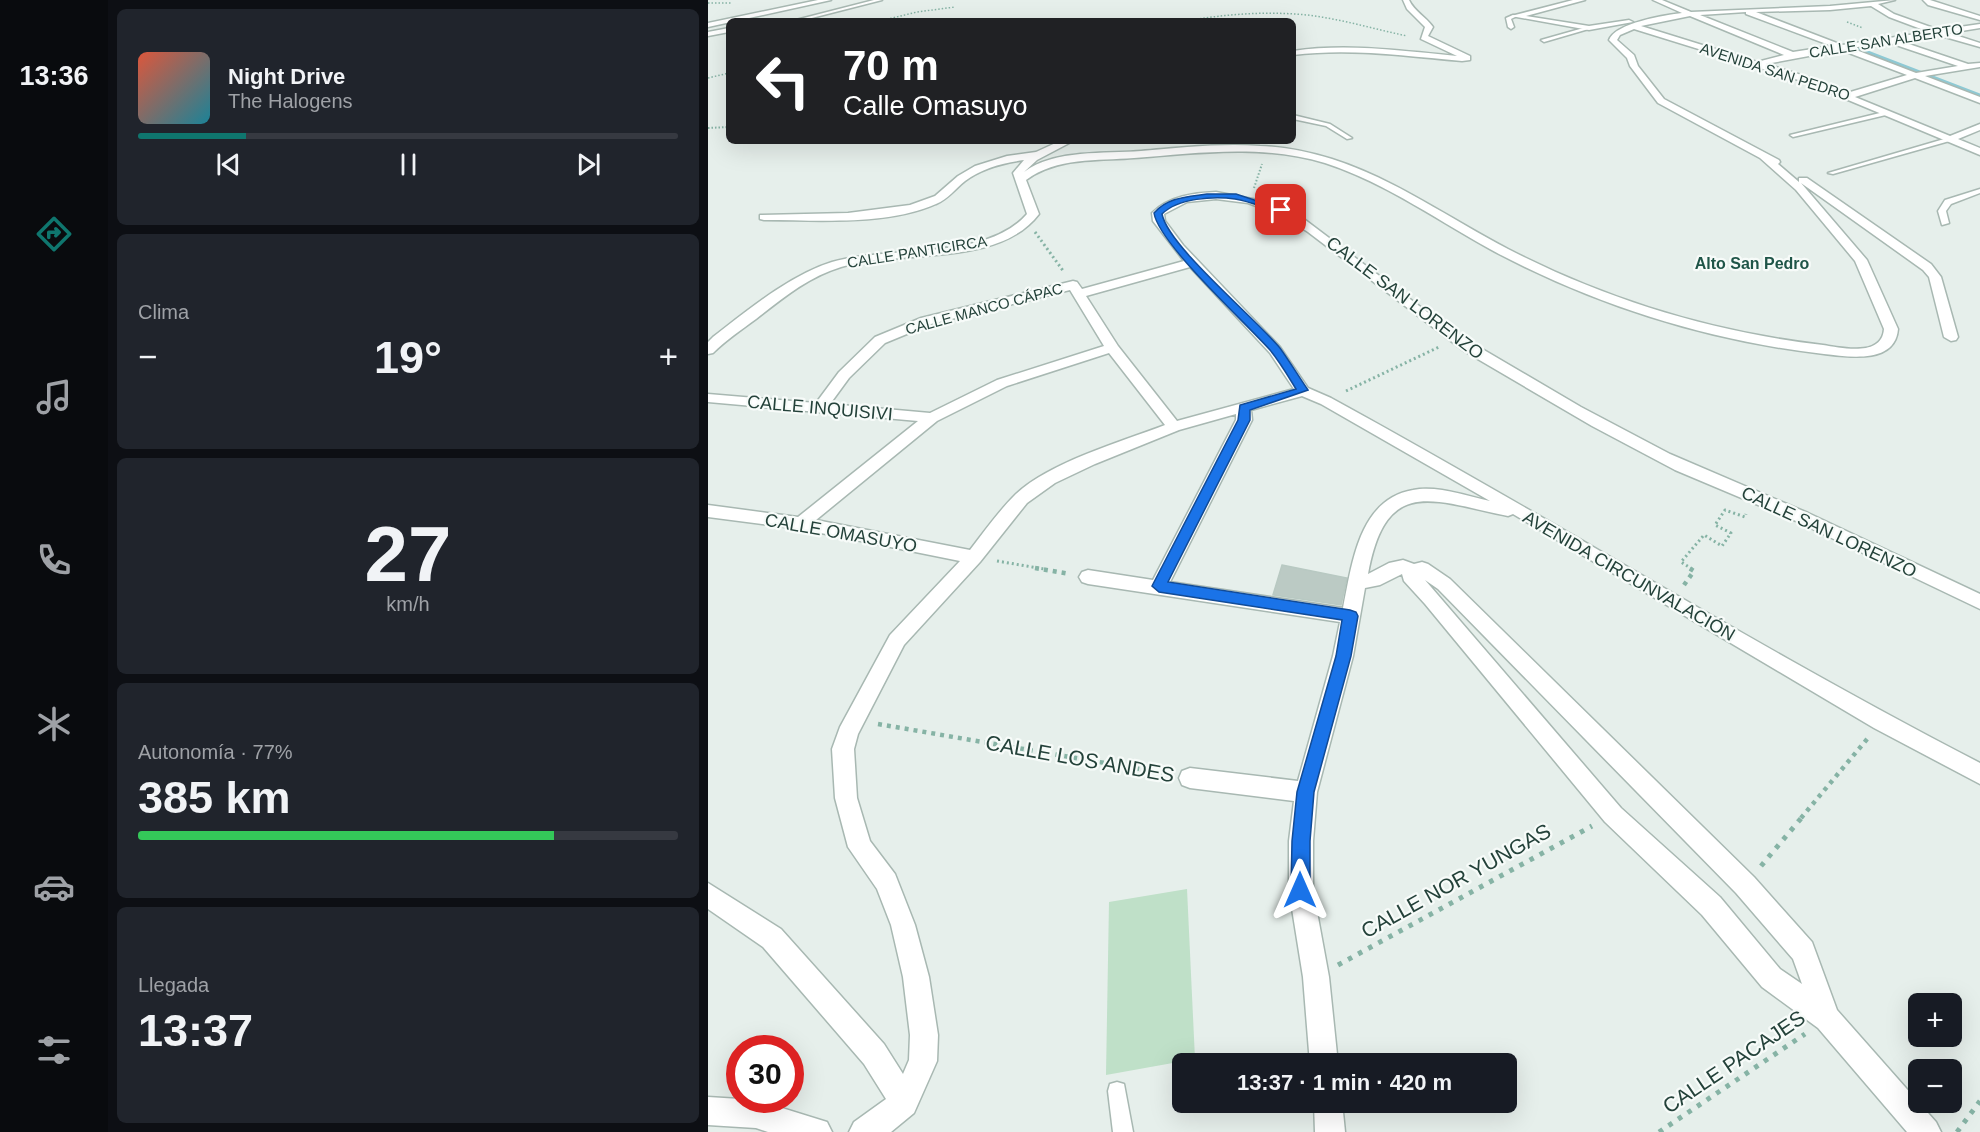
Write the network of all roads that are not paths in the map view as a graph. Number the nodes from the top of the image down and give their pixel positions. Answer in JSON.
{"nodes":[{"id":1,"x":828,"y":0,"type":"edge"},
{"id":2,"x":880,"y":0,"type":"edge"},
{"id":3,"x":1406,"y":0,"type":"edge"},
{"id":4,"x":1582,"y":0,"type":"edge"},
{"id":5,"x":1656,"y":0,"type":"edge"},
{"id":6,"x":1718,"y":0,"type":"edge"},
{"id":7,"x":1892,"y":0,"type":"edge"},
{"id":8,"x":1926,"y":0,"type":"edge"},
{"id":9,"x":1873,"y":4,"type":"junction"},
{"id":10,"x":1740,"y":8,"type":"junction"},
{"id":11,"x":1685,"y":12,"type":"junction"},
{"id":12,"x":1515,"y":16,"type":"junction"},
{"id":13,"x":744,"y":18,"type":"edge"},
{"id":14,"x":806,"y":18,"type":"edge"},
{"id":15,"x":1980,"y":18,"type":"edge"},
{"id":16,"x":1654,"y":19,"type":"junction"},
{"id":17,"x":726,"y":22,"type":"edge"},
{"id":18,"x":708,"y":26,"type":"edge"},
{"id":19,"x":1633,"y":26,"type":"junction"},
{"id":20,"x":1980,"y":26,"type":"edge"},
{"id":21,"x":1512,"y":27,"type":"dead end"},
{"id":22,"x":1589,"y":28,"type":"junction"},
{"id":23,"x":726,"y":31,"type":"edge"},
{"id":24,"x":1944,"y":33,"type":"junction"},
{"id":25,"x":708,"y":34,"type":"edge"},
{"id":26,"x":1544,"y":40,"type":"dead end"},
{"id":27,"x":1895,"y":40,"type":"junction"},
{"id":28,"x":1980,"y":45,"type":"edge"},
{"id":29,"x":1848,"y":48,"type":"junction"},
{"id":30,"x":1296,"y":53,"type":"edge"},
{"id":31,"x":1792,"y":55,"type":"junction"},
{"id":32,"x":1756,"y":64,"type":"junction"},
{"id":33,"x":1980,"y":64,"type":"edge"},
{"id":34,"x":1967,"y":66,"type":"junction"},
{"id":35,"x":1980,"y":71,"type":"edge"},
{"id":36,"x":1916,"y":75,"type":"junction"},
{"id":37,"x":1848,"y":96,"type":"junction"},
{"id":38,"x":1980,"y":100,"type":"edge"},
{"id":39,"x":1888,"y":112,"type":"junction"},
{"id":40,"x":1296,"y":118,"type":"edge"},
{"id":41,"x":1980,"y":128,"type":"edge"},
{"id":42,"x":1793,"y":135,"type":"dead end"},
{"id":43,"x":1349,"y":138,"type":"dead end"},
{"id":44,"x":1951,"y":139,"type":"junction"},
{"id":45,"x":1062,"y":144,"type":"edge"},
{"id":46,"x":1980,"y":152,"type":"edge"},
{"id":47,"x":1041,"y":154,"type":"junction"},
{"id":48,"x":1765,"y":156,"type":"junction"},
{"id":49,"x":1831,"y":173,"type":"dead end"},
{"id":50,"x":1022,"y":178,"type":"junction"},
{"id":51,"x":1980,"y":191,"type":"edge"},
{"id":52,"x":764,"y":217,"type":"dead end"},
{"id":53,"x":1945,"y":223,"type":"dead end"},
{"id":54,"x":1193,"y":262,"type":"junction"},
{"id":55,"x":1076,"y":289,"type":"junction"},
{"id":56,"x":1951,"y":337,"type":"dead end"},
{"id":57,"x":1112,"y":348,"type":"junction"},
{"id":58,"x":708,"y":350,"type":"edge"},
{"id":59,"x":1303,"y":390,"type":"junction"},
{"id":60,"x":708,"y":398,"type":"edge"},
{"id":61,"x":820,"y":408,"type":"junction"},
{"id":62,"x":1244,"y":408,"type":"junction"},
{"id":63,"x":932,"y":418,"type":"junction"},
{"id":64,"x":1174,"y":427,"type":"junction"},
{"id":65,"x":708,"y":510,"type":"edge"},
{"id":66,"x":1519,"y":510,"type":"junction"},
{"id":67,"x":801,"y":523,"type":"junction"},
{"id":68,"x":974,"y":557,"type":"junction"},
{"id":69,"x":1413,"y":571,"type":"junction"},
{"id":70,"x":1088,"y":577,"type":"road end"},
{"id":71,"x":1357,"y":583,"type":"junction"},
{"id":72,"x":1159,"y":586,"type":"junction"},
{"id":73,"x":1980,"y":602,"type":"edge"},
{"id":74,"x":1350,"y":616,"type":"junction"},
{"id":75,"x":1980,"y":774,"type":"edge"},
{"id":76,"x":1190,"y":778,"type":"road end"},
{"id":77,"x":1306,"y":792,"type":"junction"},
{"id":78,"x":708,"y":895,"type":"edge"},
{"id":79,"x":1827,"y":1019,"type":"junction"},
{"id":80,"x":1323,"y":1053,"type":"edge"},
{"id":81,"x":1117,"y":1091,"type":"dead end"},
{"id":82,"x":904,"y":1103,"type":"junction"},
{"id":83,"x":708,"y":1111,"type":"edge"},
{"id":84,"x":1329,"y":1113,"type":"edge"},
{"id":85,"x":817,"y":1132,"type":"edge"},
{"id":86,"x":864,"y":1132,"type":"edge"},
{"id":87,"x":1123,"y":1132,"type":"edge"},
{"id":88,"x":1330,"y":1132,"type":"edge"},
{"id":89,"x":1926,"y":1132,"type":"edge"}],
"edges":[{"from":1,"to":13,"type":"street"},
{"from":2,"to":14,"type":"lane"},
{"from":3,"to":30,"type":"street"},
{"from":4,"to":12,"type":"street"},
{"from":5,"to":11,"type":"street"},
{"from":6,"to":10,"type":"street"},
{"from":7,"to":9,"type":"street"},
{"from":8,"to":15,"type":"street"},
{"from":9,"to":10,"type":"street"},
{"from":9,"to":24,"type":"street"},
{"from":10,"to":11,"type":"street"},
{"from":10,"to":29,"type":"street"},
{"from":11,"to":16,"type":"street"},
{"from":11,"to":31,"type":"street"},
{"from":12,"to":21,"type":"lane"},
{"from":12,"to":22,"type":"street"},
{"from":16,"to":19,"type":"street"},
{"from":16,"to":22,"type":"street"},
{"from":17,"to":18,"type":"street"},
{"from":19,"to":32,"type":"street","name":"AVENIDA SAN PEDRO"},
{"from":19,"to":48,"type":"street"},
{"from":20,"to":24,"type":"street","name":"CALLE SAN ALBERTO"},
{"from":22,"to":26,"type":"lane"},
{"from":23,"to":25,"type":"lane"},
{"from":24,"to":27,"type":"street","name":"CALLE SAN ALBERTO"},
{"from":24,"to":28,"type":"street"},
{"from":27,"to":29,"type":"street","name":"CALLE SAN ALBERTO"},
{"from":27,"to":34,"type":"street"},
{"from":29,"to":31,"type":"street","name":"CALLE SAN ALBERTO"},
{"from":29,"to":36,"type":"street"},
{"from":31,"to":32,"type":"street","name":"CALLE SAN ALBERTO"},
{"from":32,"to":37,"type":"street","name":"AVENIDA SAN PEDRO"},
{"from":33,"to":34,"type":"street"},
{"from":34,"to":35,"type":"street"},
{"from":34,"to":36,"type":"street"},
{"from":36,"to":37,"type":"street"},
{"from":36,"to":38,"type":"street"},
{"from":37,"to":39,"type":"street","name":"AVENIDA SAN PEDRO"},
{"from":39,"to":42,"type":"lane"},
{"from":39,"to":44,"type":"street","name":"AVENIDA SAN PEDRO"},
{"from":40,"to":43,"type":"lane"},
{"from":41,"to":44,"type":"street"},
{"from":44,"to":46,"type":"street","name":"AVENIDA SAN PEDRO"},
{"from":44,"to":49,"type":"lane"},
{"from":45,"to":47,"type":"street"},
{"from":47,"to":50,"type":"street"},
{"from":47,"to":52,"type":"street"},
{"from":48,"to":50,"type":"street"},
{"from":48,"to":56,"type":"street"},
{"from":50,"to":58,"type":"street","name":"CALLE PANTICIRCA"},
{"from":51,"to":53,"type":"lane"},
{"from":54,"to":55,"type":"street","name":"CALLE MANCO CÁPAC"},
{"from":54,"to":59,"type":"street","name":"CALLE SAN LORENZO"},
{"from":54,"to":73,"type":"street","name":"CALLE SAN LORENZO"},
{"from":55,"to":57,"type":"street"},
{"from":55,"to":61,"type":"street","name":"CALLE MANCO CÁPAC"},
{"from":57,"to":63,"type":"street"},
{"from":57,"to":64,"type":"street"},
{"from":59,"to":62,"type":"street"},
{"from":59,"to":66,"type":"street","name":"CALLE SAN LORENZO"},
{"from":60,"to":61,"type":"street","name":"CALLE INQUISIVI"},
{"from":61,"to":63,"type":"street","name":"CALLE INQUISIVI"},
{"from":62,"to":64,"type":"street"},
{"from":62,"to":72,"type":"street"},
{"from":63,"to":67,"type":"street"},
{"from":64,"to":68,"type":"street"},
{"from":65,"to":67,"type":"street","name":"CALLE OMASUYO"},
{"from":66,"to":71,"type":"street","name":"AVENIDA CIRCUNVALACIÓN"},
{"from":66,"to":75,"type":"street","name":"AVENIDA CIRCUNVALACIÓN"},
{"from":67,"to":68,"type":"street","name":"CALLE OMASUYO"},
{"from":68,"to":82,"type":"street"},
{"from":69,"to":71,"type":"street"},
{"from":69,"to":79,"type":"street"},
{"from":69,"to":79,"type":"street"},
{"from":70,"to":72,"type":"street"},
{"from":71,"to":74,"type":"street","name":"AVENIDA CIRCUNVALACIÓN"},
{"from":72,"to":74,"type":"street"},
{"from":74,"to":77,"type":"street","name":"AVENIDA CIRCUNVALACIÓN"},
{"from":76,"to":77,"type":"street","name":"CALLE LOS ANDES"},
{"from":77,"to":80,"type":"street","name":"AVENIDA CIRCUNVALACIÓN"},
{"from":78,"to":82,"type":"street"},
{"from":79,"to":89,"type":"street"},
{"from":81,"to":87,"type":"lane"},
{"from":82,"to":86,"type":"street"},
{"from":83,"to":85,"type":"street"},
{"from":84,"to":88,"type":"street"}]}
